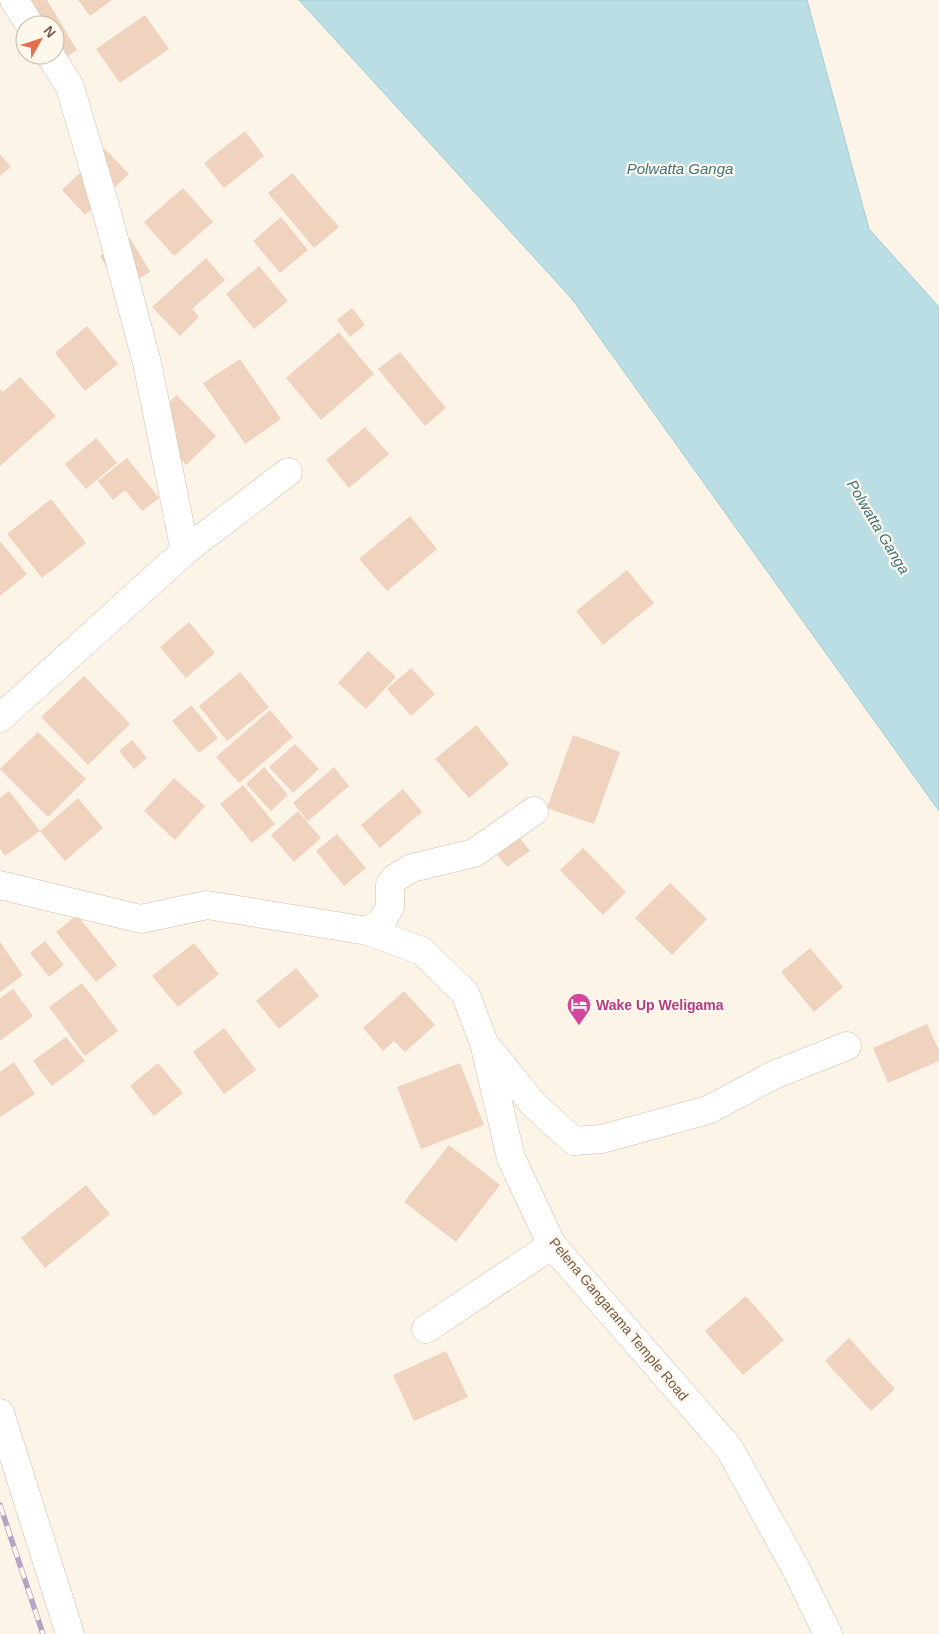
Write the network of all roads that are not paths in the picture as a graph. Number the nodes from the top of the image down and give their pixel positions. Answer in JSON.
{"nodes":[{"id":1,"x":14,"y":0,"type":"edge"},
{"id":2,"x":24,"y":15,"type":"edge"},
{"id":3,"x":56,"y":65,"type":"edge"},
{"id":4,"x":288,"y":472,"type":"dead end"},
{"id":5,"x":185,"y":551,"type":"junction"},
{"id":6,"x":0,"y":718,"type":"edge"},
{"id":7,"x":534,"y":811,"type":"dead end"},
{"id":8,"x":0,"y":885,"type":"edge"},
{"id":9,"x":368,"y":931,"type":"junction"},
{"id":10,"x":484,"y":1043,"type":"junction"},
{"id":11,"x":847,"y":1046,"type":"dead end"},
{"id":12,"x":552,"y":1245,"type":"junction"},
{"id":13,"x":426,"y":1329,"type":"dead end"},
{"id":14,"x":0,"y":1414,"type":"edge"},
{"id":15,"x":70,"y":1634,"type":"edge"},
{"id":16,"x":828,"y":1634,"type":"edge"}],
"edges":[{"from":1,"to":2,"type":"street"},
{"from":3,"to":5,"type":"street"},
{"from":4,"to":5,"type":"street"},
{"from":5,"to":6,"type":"street"},
{"from":7,"to":9,"type":"street"},
{"from":8,"to":9,"type":"street","name":"Pelena Gangarama Temple Road"},
{"from":9,"to":10,"type":"street","name":"Pelena Gangarama Temple Road"},
{"from":10,"to":11,"type":"street"},
{"from":10,"to":12,"type":"street","name":"Pelena Gangarama Temple Road"},
{"from":12,"to":13,"type":"street"},
{"from":12,"to":16,"type":"street","name":"Pelena Gangarama Temple Road"},
{"from":14,"to":15,"type":"street"}]}
